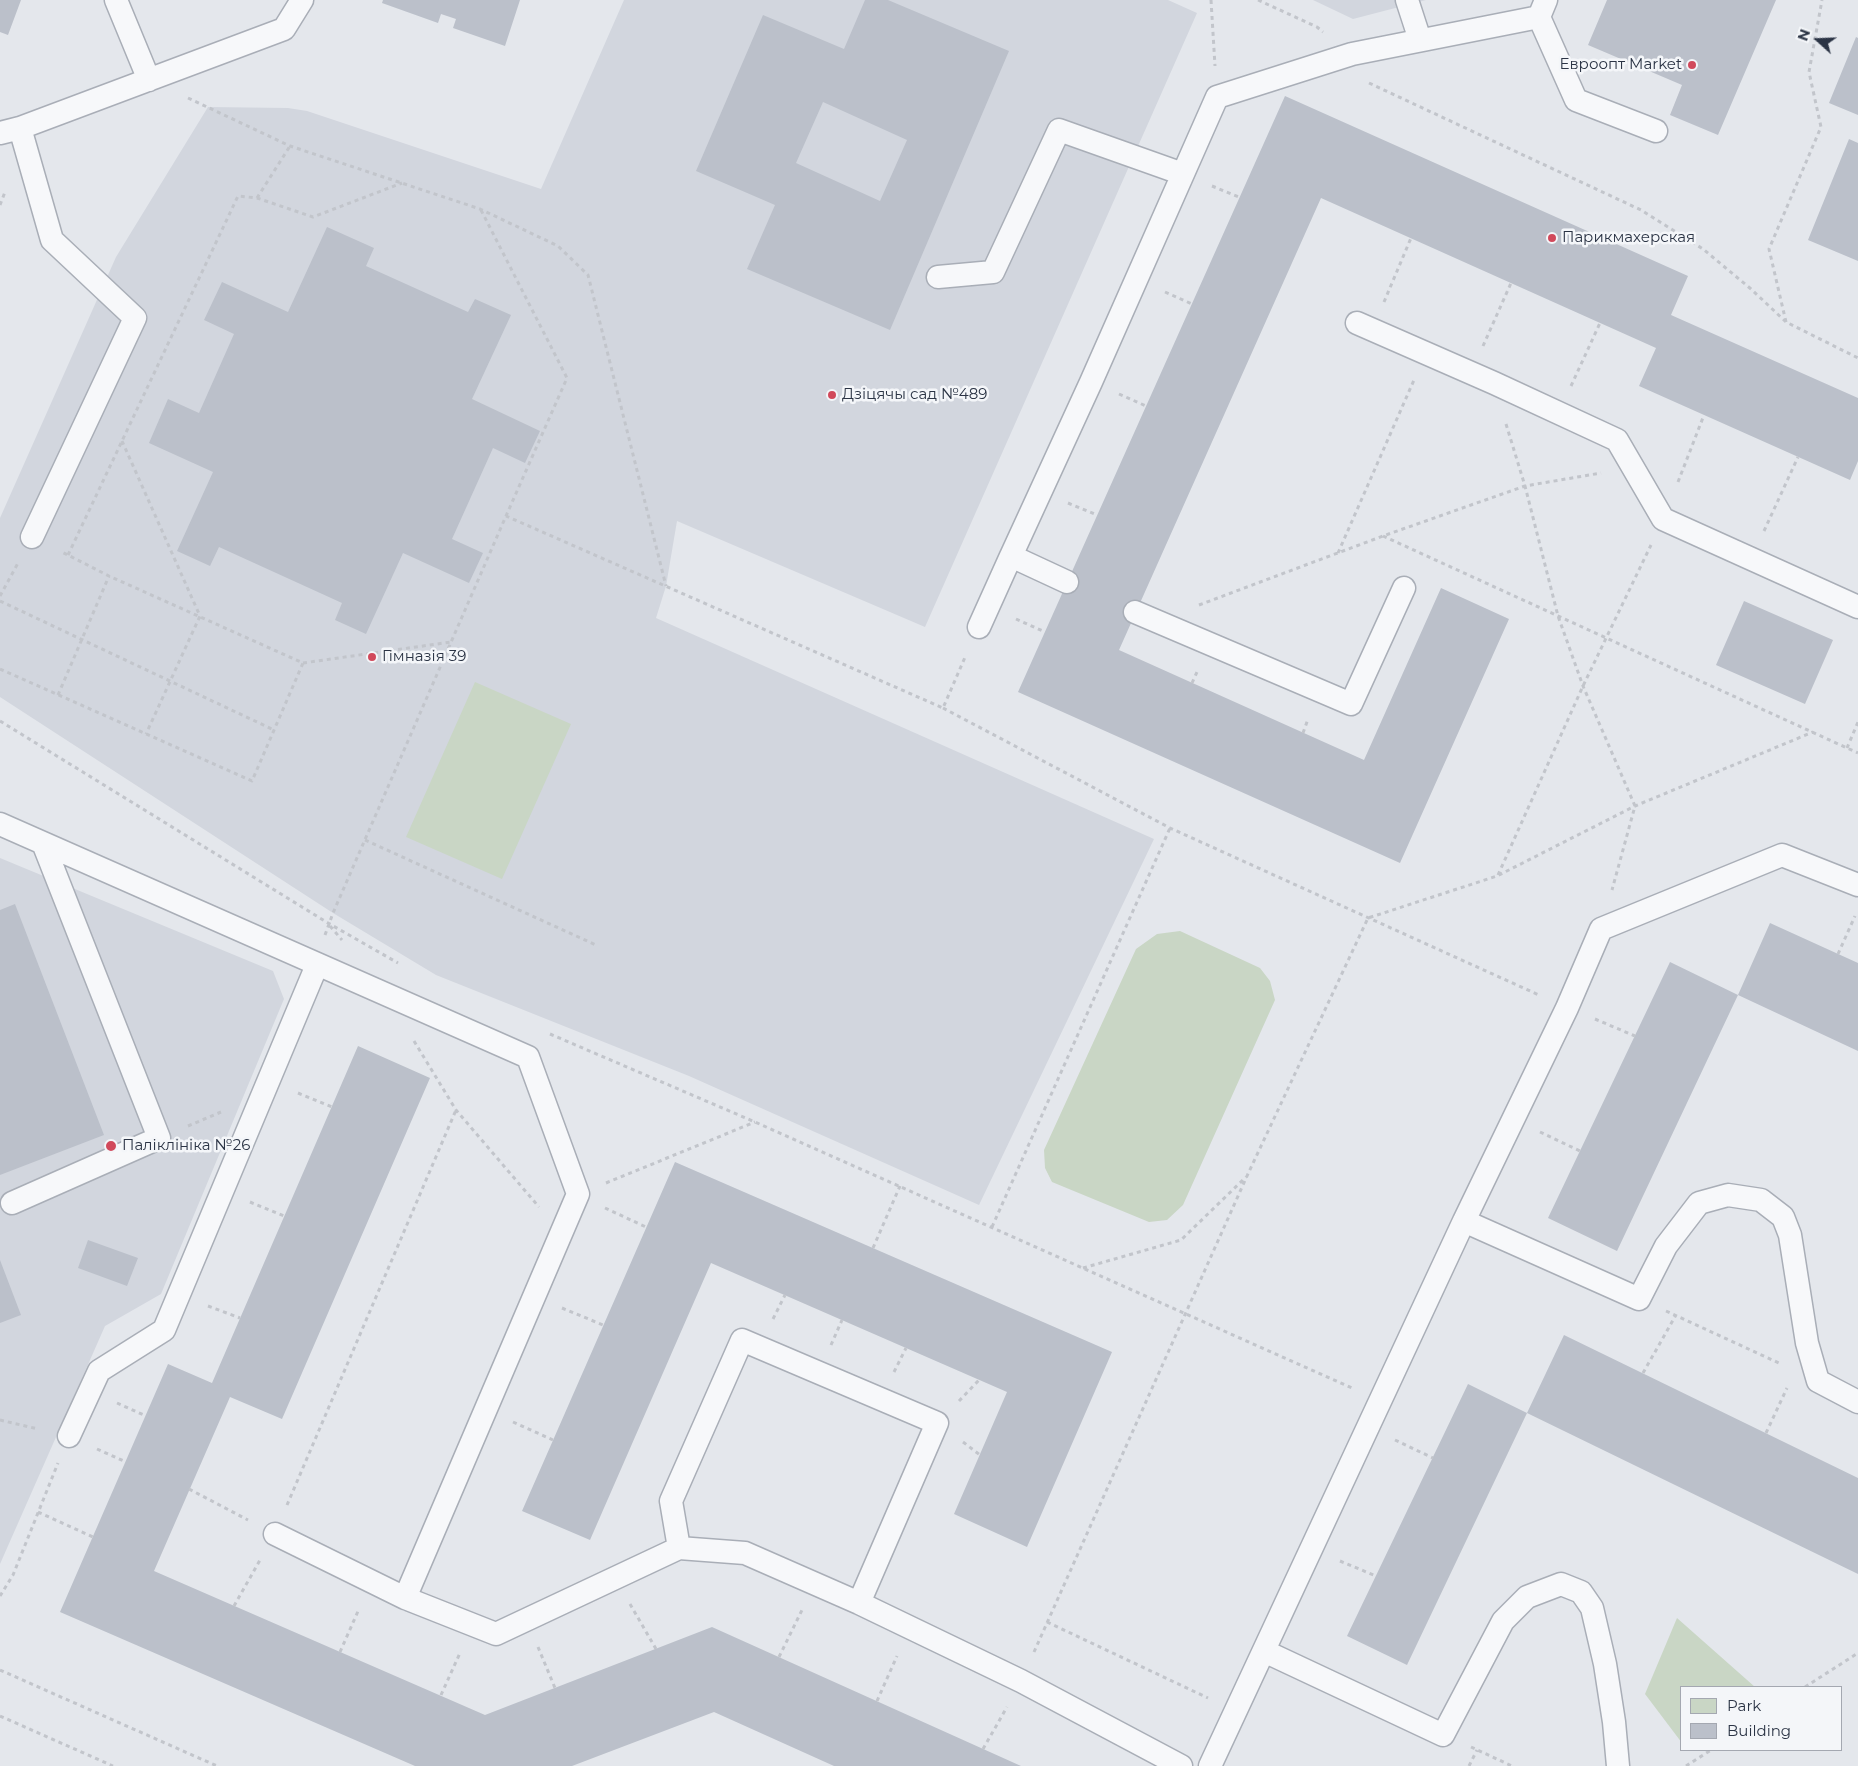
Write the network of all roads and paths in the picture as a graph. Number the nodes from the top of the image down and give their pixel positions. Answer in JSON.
{"nodes":[{"id":1,"x":116,"y":0,"type":"edge"},
{"id":2,"x":302,"y":0,"type":"edge"},
{"id":3,"x":1211,"y":0,"type":"edge"},
{"id":4,"x":1258,"y":0,"type":"edge"},
{"id":5,"x":1407,"y":0,"type":"edge"},
{"id":6,"x":1822,"y":0,"type":"edge"},
{"id":7,"x":1543,"y":8,"type":"edge"},
{"id":8,"x":1420,"y":40,"type":"junction"},
{"id":9,"x":1352,"y":54,"type":"junction"},
{"id":10,"x":149,"y":80,"type":"junction"},
{"id":11,"x":1217,"y":97,"type":"junction"},
{"id":12,"x":10,"y":130,"type":"edge"},
{"id":13,"x":1656,"y":131,"type":"dead end"},
{"id":14,"x":290,"y":146,"type":"junction"},
{"id":15,"x":1182,"y":174,"type":"junction"},
{"id":16,"x":402,"y":183,"type":"junction"},
{"id":17,"x":257,"y":198,"type":"junction"},
{"id":18,"x":480,"y":209,"type":"junction"},
{"id":19,"x":1411,"y":238,"type":"dead end"},
{"id":20,"x":938,"y":277,"type":"dead end"},
{"id":21,"x":1511,"y":283,"type":"dead end"},
{"id":22,"x":1600,"y":322,"type":"dead end"},
{"id":23,"x":1786,"y":322,"type":"junction"},
{"id":24,"x":1365,"y":326,"type":"joint"},
{"id":25,"x":1426,"y":353,"type":"junction"},
{"id":26,"x":1858,"y":358,"type":"edge"},
{"id":27,"x":1471,"y":373,"type":"junction"},
{"id":28,"x":1494,"y":383,"type":"junction"},
{"id":29,"x":1559,"y":413,"type":"junction"},
{"id":30,"x":1704,"y":415,"type":"dead end"},
{"id":31,"x":122,"y":441,"type":"junction"},
{"id":32,"x":1798,"y":457,"type":"dead end"},
{"id":33,"x":1633,"y":468,"type":"junction"},
{"id":34,"x":1525,"y":486,"type":"junction"},
{"id":35,"x":506,"y":516,"type":"junction"},
{"id":36,"x":1663,"y":519,"type":"junction"},
{"id":37,"x":1383,"y":536,"type":"junction"},
{"id":38,"x":32,"y":537,"type":"dead end"},
{"id":39,"x":1338,"y":554,"type":"junction"},
{"id":40,"x":68,"y":555,"type":"dead end"},
{"id":41,"x":1011,"y":556,"type":"junction"},
{"id":42,"x":1751,"y":559,"type":"junction"},
{"id":43,"x":1067,"y":582,"type":"dead end"},
{"id":44,"x":666,"y":586,"type":"junction"},
{"id":45,"x":1404,"y":588,"type":"dead end"},
{"id":46,"x":0,"y":601,"type":"edge"},
{"id":47,"x":1858,"y":608,"type":"edge"},
{"id":48,"x":1135,"y":612,"type":"dead end"},
{"id":49,"x":200,"y":616,"type":"junction"},
{"id":50,"x":1558,"y":616,"type":"junction"},
{"id":51,"x":1157,"y":621,"type":"junction"},
{"id":52,"x":979,"y":626,"type":"joint"},
{"id":53,"x":1606,"y":638,"type":"junction"},
{"id":54,"x":81,"y":640,"type":"junction"},
{"id":55,"x":451,"y":642,"type":"junction"},
{"id":56,"x":303,"y":663,"type":"junction"},
{"id":57,"x":0,"y":669,"type":"edge"},
{"id":58,"x":170,"y":682,"type":"junction"},
{"id":59,"x":1583,"y":686,"type":"junction"},
{"id":60,"x":58,"y":695,"type":"junction"},
{"id":61,"x":943,"y":708,"type":"junction"},
{"id":62,"x":0,"y":721,"type":"edge"},
{"id":63,"x":1858,"y":722,"type":"edge"},
{"id":64,"x":274,"y":730,"type":"junction"},
{"id":65,"x":1813,"y":732,"type":"junction"},
{"id":66,"x":146,"y":734,"type":"junction"},
{"id":67,"x":1847,"y":748,"type":"junction"},
{"id":68,"x":1858,"y":753,"type":"edge"},
{"id":69,"x":1635,"y":806,"type":"junction"},
{"id":70,"x":0,"y":824,"type":"edge"},
{"id":71,"x":1170,"y":828,"type":"junction"},
{"id":72,"x":365,"y":840,"type":"junction"},
{"id":73,"x":43,"y":843,"type":"junction"},
{"id":74,"x":1497,"y":876,"type":"junction"},
{"id":75,"x":1858,"y":885,"type":"edge"},
{"id":76,"x":1858,"y":909,"type":"edge"},
{"id":77,"x":1368,"y":918,"type":"junction"},
{"id":78,"x":328,"y":923,"type":"junction"},
{"id":79,"x":1601,"y":929,"type":"junction"},
{"id":80,"x":596,"y":945,"type":"dead end"},
{"id":81,"x":347,"y":947,"type":"dead end"},
{"id":82,"x":1838,"y":954,"type":"dead end"},
{"id":83,"x":317,"y":965,"type":"junction"},
{"id":84,"x":402,"y":965,"type":"dead end"},
{"id":85,"x":1546,"y":998,"type":"dead end"},
{"id":86,"x":1567,"y":1008,"type":"junction"},
{"id":87,"x":543,"y":1031,"type":"dead end"},
{"id":88,"x":410,"y":1035,"type":"dead end"},
{"id":89,"x":1635,"y":1036,"type":"dead end"},
{"id":90,"x":266,"y":1087,"type":"junction"},
{"id":91,"x":332,"y":1108,"type":"dead end"},
{"id":92,"x":456,"y":1110,"type":"junction"},
{"id":93,"x":1514,"y":1119,"type":"junction"},
{"id":94,"x":756,"y":1122,"type":"junction"},
{"id":95,"x":159,"y":1138,"type":"junction"},
{"id":96,"x":1580,"y":1150,"type":"dead end"},
{"id":97,"x":1247,"y":1176,"type":"junction"},
{"id":98,"x":900,"y":1186,"type":"junction"},
{"id":99,"x":578,"y":1194,"type":"junction"},
{"id":100,"x":12,"y":1202,"type":"dead end"},
{"id":101,"x":1464,"y":1221,"type":"junction"},
{"id":102,"x":646,"y":1227,"type":"dead end"},
{"id":103,"x":992,"y":1227,"type":"junction"},
{"id":104,"x":562,"y":1234,"type":"junction"},
{"id":105,"x":873,"y":1248,"type":"dead end"},
{"id":106,"x":1083,"y":1268,"type":"junction"},
{"id":107,"x":535,"y":1297,"type":"junction"},
{"id":108,"x":1186,"y":1314,"type":"junction"},
{"id":109,"x":603,"y":1325,"type":"dead end"},
{"id":110,"x":1756,"y":1352,"type":"dead end"},
{"id":111,"x":1643,"y":1373,"type":"dead end"},
{"id":112,"x":1791,"y":1379,"type":"dead end"},
{"id":113,"x":1380,"y":1401,"type":"junction"},
{"id":114,"x":1858,"y":1402,"type":"edge"},
{"id":115,"x":486,"y":1410,"type":"junction"},
{"id":116,"x":0,"y":1420,"type":"edge"},
{"id":117,"x":1368,"y":1428,"type":"junction"},
{"id":118,"x":1766,"y":1433,"type":"dead end"},
{"id":119,"x":69,"y":1436,"type":"junction"},
{"id":120,"x":553,"y":1440,"type":"dead end"},
{"id":121,"x":1433,"y":1458,"type":"dead end"},
{"id":122,"x":126,"y":1462,"type":"dead end"},
{"id":123,"x":189,"y":1490,"type":"dead end"},
{"id":124,"x":38,"y":1512,"type":"junction"},
{"id":125,"x":275,"y":1534,"type":"junction"},
{"id":126,"x":93,"y":1537,"type":"dead end"},
{"id":127,"x":679,"y":1548,"type":"junction"},
{"id":128,"x":1312,"y":1549,"type":"junction"},
{"id":129,"x":1376,"y":1576,"type":"dead end"},
{"id":130,"x":616,"y":1579,"type":"junction"},
{"id":131,"x":371,"y":1582,"type":"junction"},
{"id":132,"x":815,"y":1584,"type":"junction"},
{"id":133,"x":0,"y":1596,"type":"edge"},
{"id":134,"x":405,"y":1598,"type":"junction"},
{"id":135,"x":859,"y":1603,"type":"junction"},
{"id":136,"x":234,"y":1606,"type":"dead end"},
{"id":137,"x":527,"y":1620,"type":"junction"},
{"id":138,"x":1047,"y":1622,"type":"junction"},
{"id":139,"x":473,"y":1625,"type":"junction"},
{"id":140,"x":909,"y":1627,"type":"junction"},
{"id":141,"x":656,"y":1649,"type":"dead end"},
{"id":142,"x":1264,"y":1651,"type":"junction"},
{"id":143,"x":340,"y":1652,"type":"dead end"},
{"id":144,"x":1858,"y":1653,"type":"edge"},
{"id":145,"x":779,"y":1657,"type":"dead end"},
{"id":146,"x":0,"y":1670,"type":"edge"},
{"id":147,"x":1021,"y":1681,"type":"junction"},
{"id":148,"x":1808,"y":1686,"type":"edge"},
{"id":149,"x":555,"y":1688,"type":"dead end"},
{"id":150,"x":1194,"y":1692,"type":"dead end"},
{"id":151,"x":441,"y":1696,"type":"dead end"},
{"id":152,"x":877,"y":1701,"type":"dead end"},
{"id":153,"x":0,"y":1716,"type":"edge"},
{"id":154,"x":983,"y":1749,"type":"dead end"},
{"id":155,"x":1709,"y":1751,"type":"edge"},
{"id":156,"x":113,"y":1766,"type":"edge"},
{"id":157,"x":217,"y":1766,"type":"edge"},
{"id":158,"x":1180,"y":1766,"type":"edge"},
{"id":159,"x":1210,"y":1766,"type":"edge"},
{"id":160,"x":1469,"y":1766,"type":"edge"},
{"id":161,"x":1512,"y":1766,"type":"edge"},
{"id":162,"x":1618,"y":1766,"type":"edge"},
{"id":163,"x":1686,"y":1766,"type":"edge"}],
"edges":[{"from":1,"to":10,"type":"lane"},
{"from":2,"to":10,"type":"lane"},
{"from":3,"to":11,"type":"path"},
{"from":4,"to":9,"type":"path"},
{"from":5,"to":8,"type":"lane"},
{"from":6,"to":23,"type":"path"},
{"from":7,"to":8,"type":"lane"},
{"from":7,"to":13,"type":"lane"},
{"from":8,"to":9,"type":"lane"},
{"from":9,"to":11,"type":"lane"},
{"from":9,"to":23,"type":"path"},
{"from":10,"to":12,"type":"lane"},
{"from":10,"to":14,"type":"path"},
{"from":11,"to":15,"type":"lane"},
{"from":12,"to":38,"type":"lane"},
{"from":14,"to":16,"type":"path"},
{"from":14,"to":17,"type":"path"},
{"from":15,"to":20,"type":"lane"},
{"from":15,"to":41,"type":"lane"},
{"from":16,"to":17,"type":"path"},
{"from":16,"to":18,"type":"path"},
{"from":17,"to":31,"type":"path"},
{"from":18,"to":35,"type":"path"},
{"from":18,"to":44,"type":"path"},
{"from":19,"to":24,"type":"path"},
{"from":21,"to":27,"type":"path"},
{"from":22,"to":29,"type":"path"},
{"from":23,"to":26,"type":"path"},
{"from":24,"to":25,"type":"lane"},
{"from":25,"to":27,"type":"lane"},
{"from":25,"to":39,"type":"path"},
{"from":27,"to":28,"type":"lane"},
{"from":28,"to":29,"type":"lane"},
{"from":28,"to":34,"type":"path"},
{"from":29,"to":33,"type":"lane"},
{"from":30,"to":36,"type":"path"},
{"from":31,"to":40,"type":"path"},
{"from":31,"to":49,"type":"path"},
{"from":32,"to":42,"type":"path"},
{"from":33,"to":34,"type":"path"},
{"from":33,"to":36,"type":"lane"},
{"from":34,"to":37,"type":"path"},
{"from":34,"to":50,"type":"path"},
{"from":35,"to":44,"type":"path"},
{"from":35,"to":55,"type":"path"},
{"from":36,"to":42,"type":"lane"},
{"from":36,"to":53,"type":"path"},
{"from":37,"to":39,"type":"path"},
{"from":37,"to":50,"type":"path"},
{"from":39,"to":51,"type":"path"},
{"from":41,"to":43,"type":"lane"},
{"from":41,"to":52,"type":"lane"},
{"from":42,"to":47,"type":"lane"},
{"from":44,"to":61,"type":"path"},
{"from":45,"to":51,"type":"lane"},
{"from":46,"to":54,"type":"path"},
{"from":48,"to":51,"type":"lane"},
{"from":49,"to":54,"type":"path"},
{"from":49,"to":56,"type":"path"},
{"from":49,"to":58,"type":"path"},
{"from":50,"to":53,"type":"path"},
{"from":50,"to":59,"type":"path"},
{"from":52,"to":61,"type":"path"},
{"from":53,"to":59,"type":"path"},
{"from":53,"to":65,"type":"path"},
{"from":54,"to":58,"type":"path"},
{"from":54,"to":60,"type":"path"},
{"from":55,"to":56,"type":"path"},
{"from":55,"to":72,"type":"path"},
{"from":56,"to":64,"type":"path"},
{"from":57,"to":60,"type":"path"},
{"from":58,"to":64,"type":"path"},
{"from":58,"to":66,"type":"path"},
{"from":59,"to":69,"type":"path"},
{"from":59,"to":74,"type":"path"},
{"from":60,"to":66,"type":"path"},
{"from":61,"to":71,"type":"path"},
{"from":62,"to":78,"type":"path"},
{"from":63,"to":67,"type":"path"},
{"from":64,"to":66,"type":"path"},
{"from":65,"to":67,"type":"path"},
{"from":65,"to":69,"type":"path"},
{"from":67,"to":68,"type":"path"},
{"from":69,"to":74,"type":"path"},
{"from":69,"to":79,"type":"path"},
{"from":70,"to":73,"type":"lane"},
{"from":71,"to":77,"type":"path"},
{"from":71,"to":103,"type":"path"},
{"from":72,"to":78,"type":"path"},
{"from":72,"to":80,"type":"path"},
{"from":73,"to":83,"type":"lane"},
{"from":73,"to":95,"type":"lane"},
{"from":74,"to":77,"type":"path"},
{"from":75,"to":79,"type":"lane"},
{"from":76,"to":82,"type":"path"},
{"from":77,"to":85,"type":"path"},
{"from":77,"to":97,"type":"path"},
{"from":78,"to":81,"type":"path"},
{"from":78,"to":84,"type":"path"},
{"from":79,"to":86,"type":"lane"},
{"from":83,"to":90,"type":"lane"},
{"from":83,"to":99,"type":"lane"},
{"from":86,"to":89,"type":"path"},
{"from":86,"to":93,"type":"lane"},
{"from":87,"to":94,"type":"path"},
{"from":88,"to":92,"type":"path"},
{"from":90,"to":91,"type":"path"},
{"from":90,"to":95,"type":"path"},
{"from":90,"to":119,"type":"lane"},
{"from":92,"to":104,"type":"path"},
{"from":92,"to":125,"type":"path"},
{"from":93,"to":96,"type":"path"},
{"from":93,"to":101,"type":"lane"},
{"from":94,"to":98,"type":"path"},
{"from":94,"to":99,"type":"path"},
{"from":95,"to":100,"type":"lane"},
{"from":97,"to":106,"type":"path"},
{"from":97,"to":108,"type":"path"},
{"from":98,"to":103,"type":"path"},
{"from":98,"to":105,"type":"path"},
{"from":99,"to":102,"type":"path"},
{"from":99,"to":104,"type":"lane"},
{"from":101,"to":113,"type":"lane"},
{"from":101,"to":114,"type":"lane"},
{"from":103,"to":106,"type":"path"},
{"from":104,"to":107,"type":"lane"},
{"from":106,"to":108,"type":"path"},
{"from":107,"to":109,"type":"path"},
{"from":107,"to":115,"type":"lane"},
{"from":108,"to":113,"type":"path"},
{"from":108,"to":138,"type":"path"},
{"from":110,"to":111,"type":"path"},
{"from":112,"to":118,"type":"path"},
{"from":113,"to":117,"type":"lane"},
{"from":115,"to":120,"type":"path"},
{"from":115,"to":134,"type":"lane"},
{"from":116,"to":119,"type":"path"},
{"from":117,"to":121,"type":"path"},
{"from":117,"to":128,"type":"lane"},
{"from":119,"to":122,"type":"path"},
{"from":119,"to":124,"type":"path"},
{"from":123,"to":125,"type":"path"},
{"from":124,"to":126,"type":"path"},
{"from":124,"to":133,"type":"path"},
{"from":125,"to":131,"type":"lane"},
{"from":125,"to":136,"type":"path"},
{"from":127,"to":130,"type":"lane"},
{"from":127,"to":132,"type":"lane"},
{"from":127,"to":135,"type":"lane"},
{"from":128,"to":129,"type":"path"},
{"from":128,"to":142,"type":"lane"},
{"from":130,"to":137,"type":"lane"},
{"from":130,"to":141,"type":"path"},
{"from":131,"to":134,"type":"lane"},
{"from":131,"to":143,"type":"path"},
{"from":132,"to":135,"type":"lane"},
{"from":132,"to":145,"type":"path"},
{"from":134,"to":139,"type":"lane"},
{"from":135,"to":140,"type":"lane"},
{"from":137,"to":139,"type":"lane"},
{"from":137,"to":149,"type":"path"},
{"from":138,"to":147,"type":"path"},
{"from":138,"to":150,"type":"path"},
{"from":139,"to":151,"type":"path"},
{"from":140,"to":147,"type":"lane"},
{"from":140,"to":152,"type":"path"},
{"from":142,"to":159,"type":"lane"},
{"from":142,"to":162,"type":"lane"},
{"from":144,"to":148,"type":"path"},
{"from":146,"to":157,"type":"path"},
{"from":147,"to":154,"type":"path"},
{"from":147,"to":158,"type":"lane"},
{"from":153,"to":156,"type":"path"},
{"from":155,"to":163,"type":"path"},
{"from":160,"to":161,"type":"path"}]}
